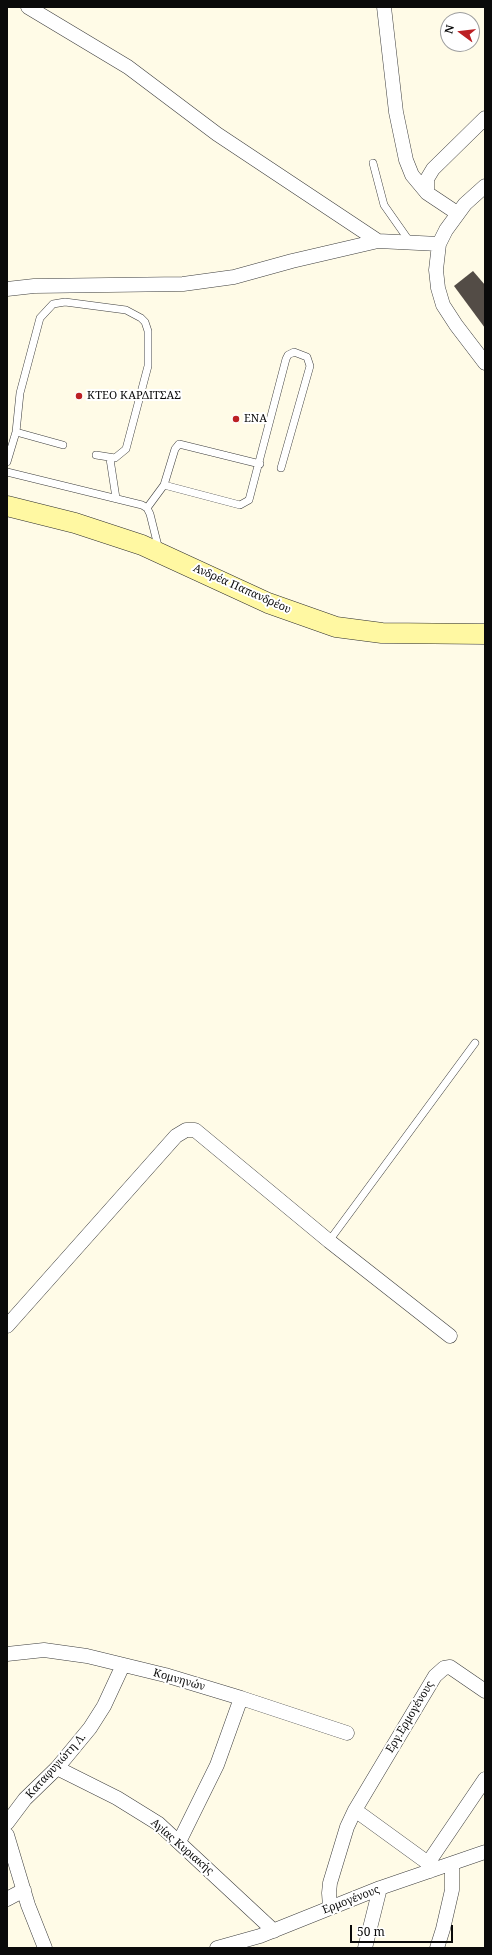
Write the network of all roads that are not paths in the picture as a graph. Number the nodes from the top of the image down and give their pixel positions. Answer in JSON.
{"nodes":[{"id":1,"x":28,"y":7,"type":"edge"},
{"id":2,"x":384,"y":7,"type":"edge"},
{"id":3,"x":485,"y":118,"type":"edge"},
{"id":4,"x":373,"y":163,"type":"dead end"},
{"id":5,"x":485,"y":186,"type":"edge"},
{"id":6,"x":427,"y":193,"type":"junction"},
{"id":7,"x":457,"y":213,"type":"junction"},
{"id":8,"x":378,"y":242,"type":"junction"},
{"id":9,"x":410,"y":242,"type":"junction"},
{"id":10,"x":440,"y":244,"type":"junction"},
{"id":11,"x":7,"y":289,"type":"edge"},
{"id":12,"x":485,"y":363,"type":"edge"},
{"id":13,"x":16,"y":432,"type":"junction"},
{"id":14,"x":63,"y":445,"type":"dead end"},
{"id":15,"x":96,"y":455,"type":"dead end"},
{"id":16,"x":110,"y":459,"type":"junction"},
{"id":17,"x":7,"y":462,"type":"edge"},
{"id":18,"x":260,"y":464,"type":"junction"},
{"id":19,"x":281,"y":468,"type":"dead end"},
{"id":20,"x":7,"y":472,"type":"edge"},
{"id":21,"x":164,"y":485,"type":"junction"},
{"id":22,"x":116,"y":498,"type":"junction"},
{"id":23,"x":7,"y":506,"type":"edge"},
{"id":24,"x":147,"y":508,"type":"junction"},
{"id":25,"x":160,"y":552,"type":"junction"},
{"id":26,"x":485,"y":634,"type":"edge"},
{"id":27,"x":475,"y":1043,"type":"dead end"},
{"id":28,"x":329,"y":1241,"type":"junction"},
{"id":29,"x":7,"y":1326,"type":"edge"},
{"id":30,"x":450,"y":1336,"type":"dead end"},
{"id":31,"x":7,"y":1654,"type":"edge"},
{"id":32,"x":123,"y":1665,"type":"junction"},
{"id":33,"x":485,"y":1691,"type":"edge"},
{"id":34,"x":241,"y":1698,"type":"junction"},
{"id":35,"x":347,"y":1733,"type":"dead end"},
{"id":36,"x":57,"y":1768,"type":"junction"},
{"id":37,"x":485,"y":1779,"type":"edge"},
{"id":38,"x":355,"y":1810,"type":"junction"},
{"id":39,"x":7,"y":1823,"type":"edge"},
{"id":40,"x":7,"y":1835,"type":"edge"},
{"id":41,"x":179,"y":1842,"type":"junction"},
{"id":42,"x":485,"y":1852,"type":"edge"},
{"id":43,"x":452,"y":1864,"type":"junction"},
{"id":44,"x":429,"y":1867,"type":"junction"},
{"id":45,"x":380,"y":1888,"type":"junction"},
{"id":46,"x":24,"y":1890,"type":"junction"},
{"id":47,"x":7,"y":1899,"type":"edge"},
{"id":48,"x":330,"y":1907,"type":"junction"},
{"id":49,"x":274,"y":1931,"type":"junction"},
{"id":50,"x":261,"y":1942,"type":"edge"},
{"id":51,"x":45,"y":1948,"type":"edge"},
{"id":52,"x":216,"y":1948,"type":"edge"},
{"id":53,"x":365,"y":1948,"type":"edge"},
{"id":54,"x":436,"y":1948,"type":"edge"}],
"edges":[{"from":1,"to":8,"type":"street"},
{"from":2,"to":6,"type":"street"},
{"from":3,"to":6,"type":"street"},
{"from":4,"to":9,"type":"lane"},
{"from":5,"to":7,"type":"street"},
{"from":6,"to":7,"type":"street"},
{"from":7,"to":10,"type":"street"},
{"from":8,"to":9,"type":"street"},
{"from":8,"to":11,"type":"street"},
{"from":9,"to":10,"type":"street"},
{"from":10,"to":12,"type":"street"},
{"from":13,"to":14,"type":"lane"},
{"from":13,"to":16,"type":"lane"},
{"from":13,"to":17,"type":"lane"},
{"from":15,"to":16,"type":"lane"},
{"from":16,"to":22,"type":"lane"},
{"from":18,"to":19,"type":"lane"},
{"from":18,"to":21,"type":"lane"},
{"from":18,"to":21,"type":"lane"},
{"from":20,"to":22,"type":"lane"},
{"from":21,"to":24,"type":"lane"},
{"from":22,"to":24,"type":"lane"},
{"from":23,"to":25,"type":"main road","name":"Ανδρέα Παπανδρέου"},
{"from":24,"to":25,"type":"lane"},
{"from":25,"to":26,"type":"main road","name":"Ανδρέα Παπανδρέου"},
{"from":27,"to":28,"type":"lane"},
{"from":28,"to":29,"type":"street"},
{"from":28,"to":30,"type":"street"},
{"from":31,"to":32,"type":"street","name":"Κομνηνών"},
{"from":32,"to":34,"type":"street","name":"Κομνηνών"},
{"from":32,"to":36,"type":"street","name":"Καταφυγιώτη Λ."},
{"from":33,"to":38,"type":"street","name":"Εργ.Ερμογένους"},
{"from":34,"to":35,"type":"street","name":"Κομνηνών"},
{"from":34,"to":41,"type":"street"},
{"from":36,"to":39,"type":"street","name":"Καταφυγιώτη Λ."},
{"from":36,"to":41,"type":"street","name":"Αγίας Κυριακής"},
{"from":37,"to":44,"type":"street"},
{"from":38,"to":44,"type":"street"},
{"from":38,"to":48,"type":"street","name":"Εργ.Ερμογένους"},
{"from":40,"to":46,"type":"street"},
{"from":41,"to":49,"type":"street","name":"Αγίας Κυριακής"},
{"from":42,"to":43,"type":"street","name":"Ερμογένους"},
{"from":43,"to":44,"type":"street","name":"Ερμογένους"},
{"from":43,"to":54,"type":"street"},
{"from":44,"to":45,"type":"street","name":"Ερμογένους"},
{"from":45,"to":48,"type":"street","name":"Ερμογένους"},
{"from":45,"to":53,"type":"street"},
{"from":46,"to":47,"type":"street"},
{"from":46,"to":51,"type":"street"},
{"from":48,"to":49,"type":"street","name":"Ερμογένους"},
{"from":49,"to":50,"type":"street","name":"Ερμογένους"},
{"from":50,"to":52,"type":"street","name":"Ερμογένους"}]}
